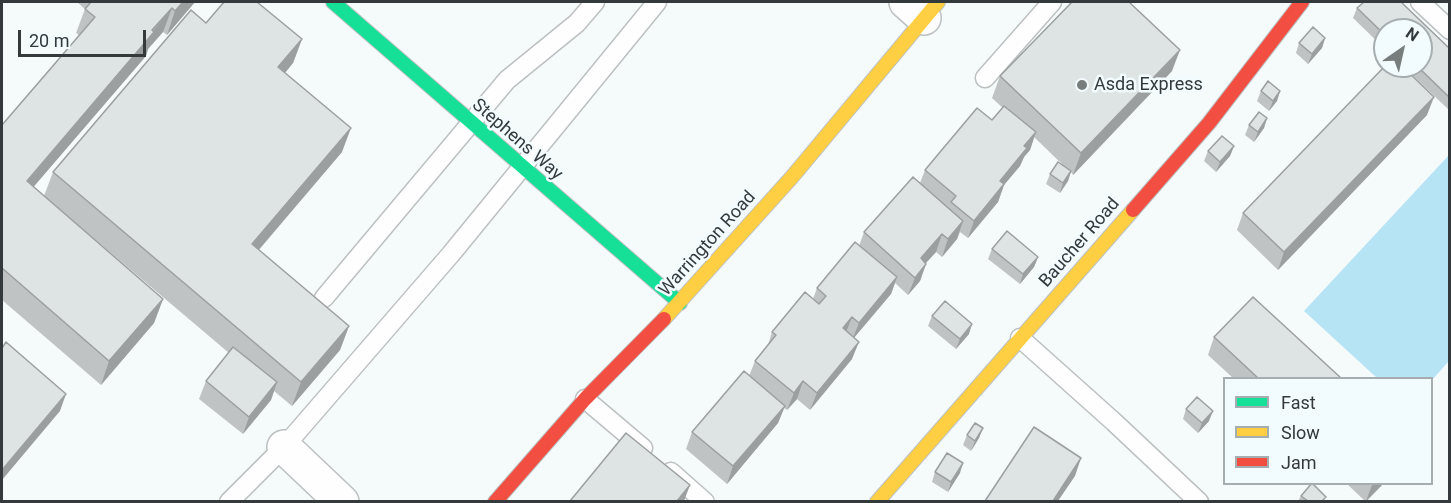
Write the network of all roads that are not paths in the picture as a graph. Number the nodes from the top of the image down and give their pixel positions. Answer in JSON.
{"nodes":[{"id":1,"x":333,"y":2,"type":"edge"},
{"id":2,"x":595,"y":2,"type":"edge"},
{"id":3,"x":657,"y":2,"type":"edge"},
{"id":4,"x":1052,"y":2,"type":"edge"},
{"id":5,"x":1302,"y":2,"type":"edge"},
{"id":6,"x":1420,"y":2,"type":"edge"},
{"id":7,"x":923,"y":7,"type":"edge"},
{"id":8,"x":1449,"y":30,"type":"edge"},
{"id":9,"x":986,"y":78,"type":"dead end"},
{"id":10,"x":471,"y":123,"type":"junction"},
{"id":11,"x":523,"y":168,"type":"junction"},
{"id":12,"x":324,"y":298,"type":"dead end"},
{"id":13,"x":680,"y":303,"type":"junction"},
{"id":14,"x":1020,"y":338,"type":"junction"},
{"id":15,"x":585,"y":399,"type":"junction"},
{"id":16,"x":284,"y":447,"type":"junction"},
{"id":17,"x":229,"y":501,"type":"edge"},
{"id":18,"x":342,"y":501,"type":"edge"},
{"id":19,"x":495,"y":501,"type":"edge"},
{"id":20,"x":705,"y":501,"type":"edge"},
{"id":21,"x":877,"y":501,"type":"edge"},
{"id":22,"x":1199,"y":501,"type":"edge"}],
"edges":[{"from":1,"to":10,"type":"street","name":"Stephens Way"},
{"from":2,"to":10,"type":"lane"},
{"from":3,"to":11,"type":"lane"},
{"from":4,"to":9,"type":"lane"},
{"from":5,"to":14,"type":"street","name":"Baucher Road"},
{"from":6,"to":8,"type":"lane"},
{"from":7,"to":13,"type":"street","name":"Warrington Road"},
{"from":10,"to":11,"type":"street","name":"Stephens Way"},
{"from":10,"to":12,"type":"lane"},
{"from":11,"to":13,"type":"street","name":"Stephens Way"},
{"from":11,"to":16,"type":"lane"},
{"from":13,"to":15,"type":"street","name":"Warrington Road"},
{"from":14,"to":21,"type":"street","name":"Baucher Road"},
{"from":14,"to":22,"type":"lane"},
{"from":15,"to":19,"type":"street","name":"Warrington Road"},
{"from":15,"to":20,"type":"lane"},
{"from":16,"to":17,"type":"lane"},
{"from":16,"to":18,"type":"street"}]}
